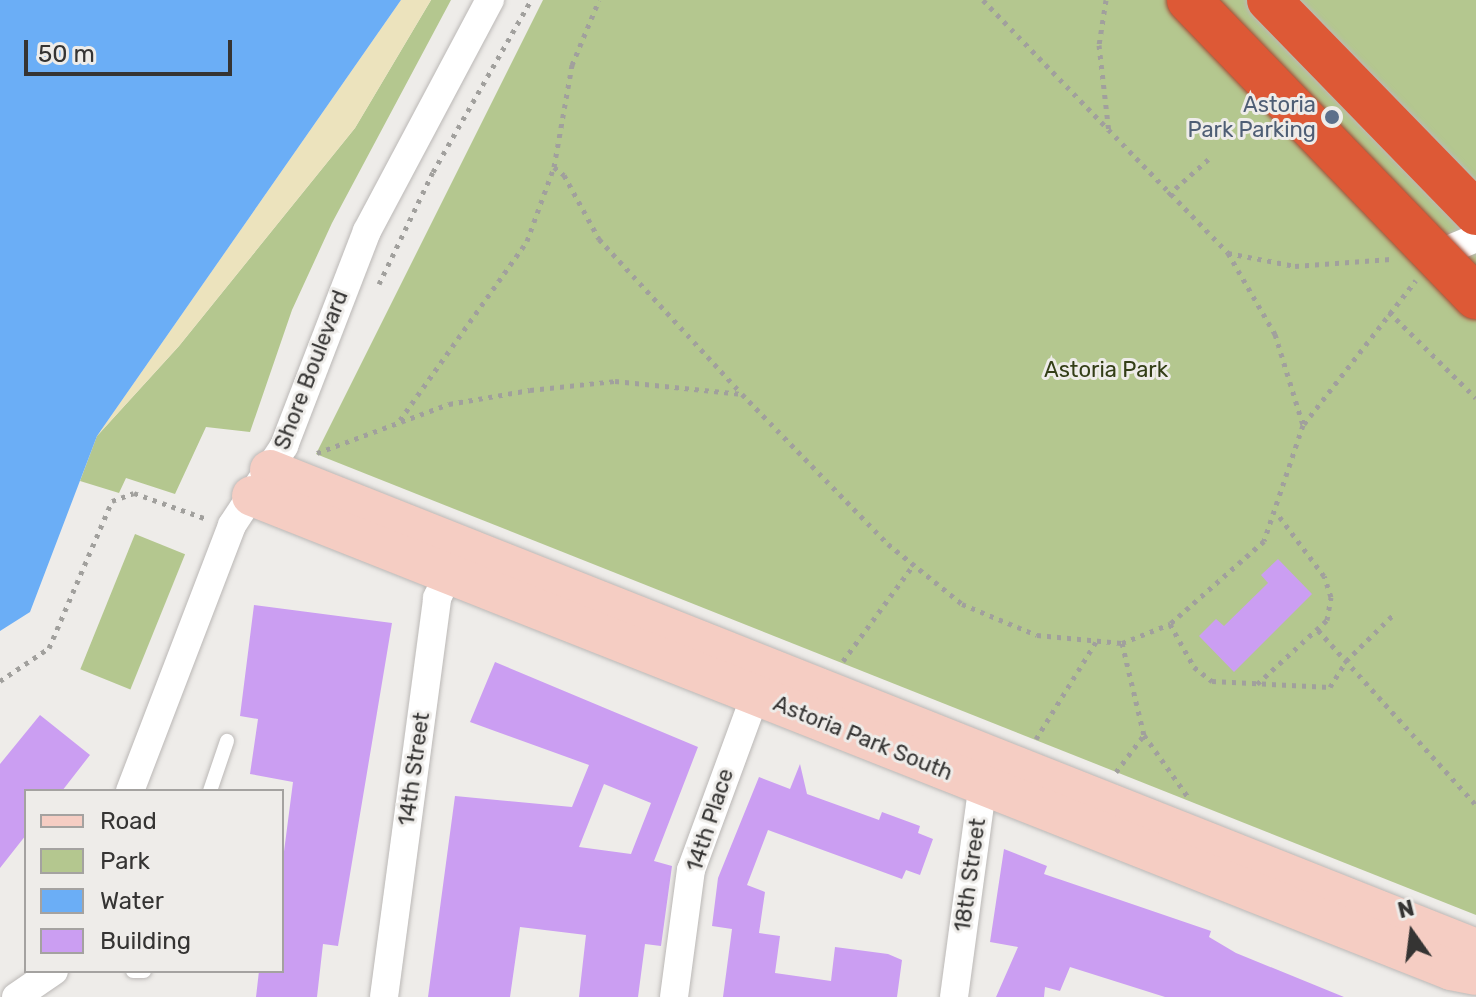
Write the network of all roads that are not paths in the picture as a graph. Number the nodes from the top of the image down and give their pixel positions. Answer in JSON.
{"nodes":[{"id":1,"x":490,"y":0,"type":"edge"},
{"id":2,"x":1189,"y":0,"type":"edge"},
{"id":3,"x":1269,"y":0,"type":"edge"},
{"id":4,"x":1476,"y":213,"type":"edge"},
{"id":5,"x":1476,"y":238,"type":"edge"},
{"id":6,"x":1438,"y":254,"type":"road end"},
{"id":7,"x":1476,"y":297,"type":"edge"},
{"id":8,"x":269,"y":471,"type":"junction"},
{"id":9,"x":455,"y":560,"type":"junction"},
{"id":10,"x":755,"y":696,"type":"junction"},
{"id":11,"x":227,"y":741,"type":"dead end"},
{"id":12,"x":984,"y":770,"type":"junction"},
{"id":13,"x":131,"y":789,"type":"edge"},
{"id":14,"x":211,"y":789,"type":"edge"},
{"id":15,"x":1476,"y":949,"type":"edge"},
{"id":16,"x":53,"y":973,"type":"edge"},
{"id":17,"x":56,"y":973,"type":"edge"},
{"id":18,"x":1476,"y":975,"type":"edge"},
{"id":19,"x":16,"y":997,"type":"edge"},
{"id":20,"x":55,"y":997,"type":"edge"},
{"id":21,"x":384,"y":997,"type":"edge"},
{"id":22,"x":674,"y":997,"type":"edge"},
{"id":23,"x":954,"y":997,"type":"edge"}],
"edges":[{"from":1,"to":8,"type":"street","name":"Shore Boulevard"},
{"from":2,"to":7,"type":"highway","bridge":true},
{"from":3,"to":4,"type":"highway"},
{"from":5,"to":6,"type":"street"},
{"from":8,"to":9,"type":"street","name":"Astoria Park South"},
{"from":8,"to":13,"type":"street","name":"Shore Boulevard"},
{"from":9,"to":10,"type":"street","name":"Astoria Park South"},
{"from":9,"to":12,"type":"street","name":"Astoria Park South"},
{"from":9,"to":21,"type":"street","name":"14th Street"},
{"from":10,"to":12,"type":"street","name":"Astoria Park South"},
{"from":10,"to":22,"type":"street","name":"14th Place"},
{"from":11,"to":14,"type":"lane"},
{"from":12,"to":15,"type":"street","name":"Astoria Park South"},
{"from":12,"to":18,"type":"street","name":"Astoria Park South"},
{"from":12,"to":23,"type":"street","name":"18th Street"},
{"from":16,"to":19,"type":"street"},
{"from":17,"to":20,"type":"street"}]}
